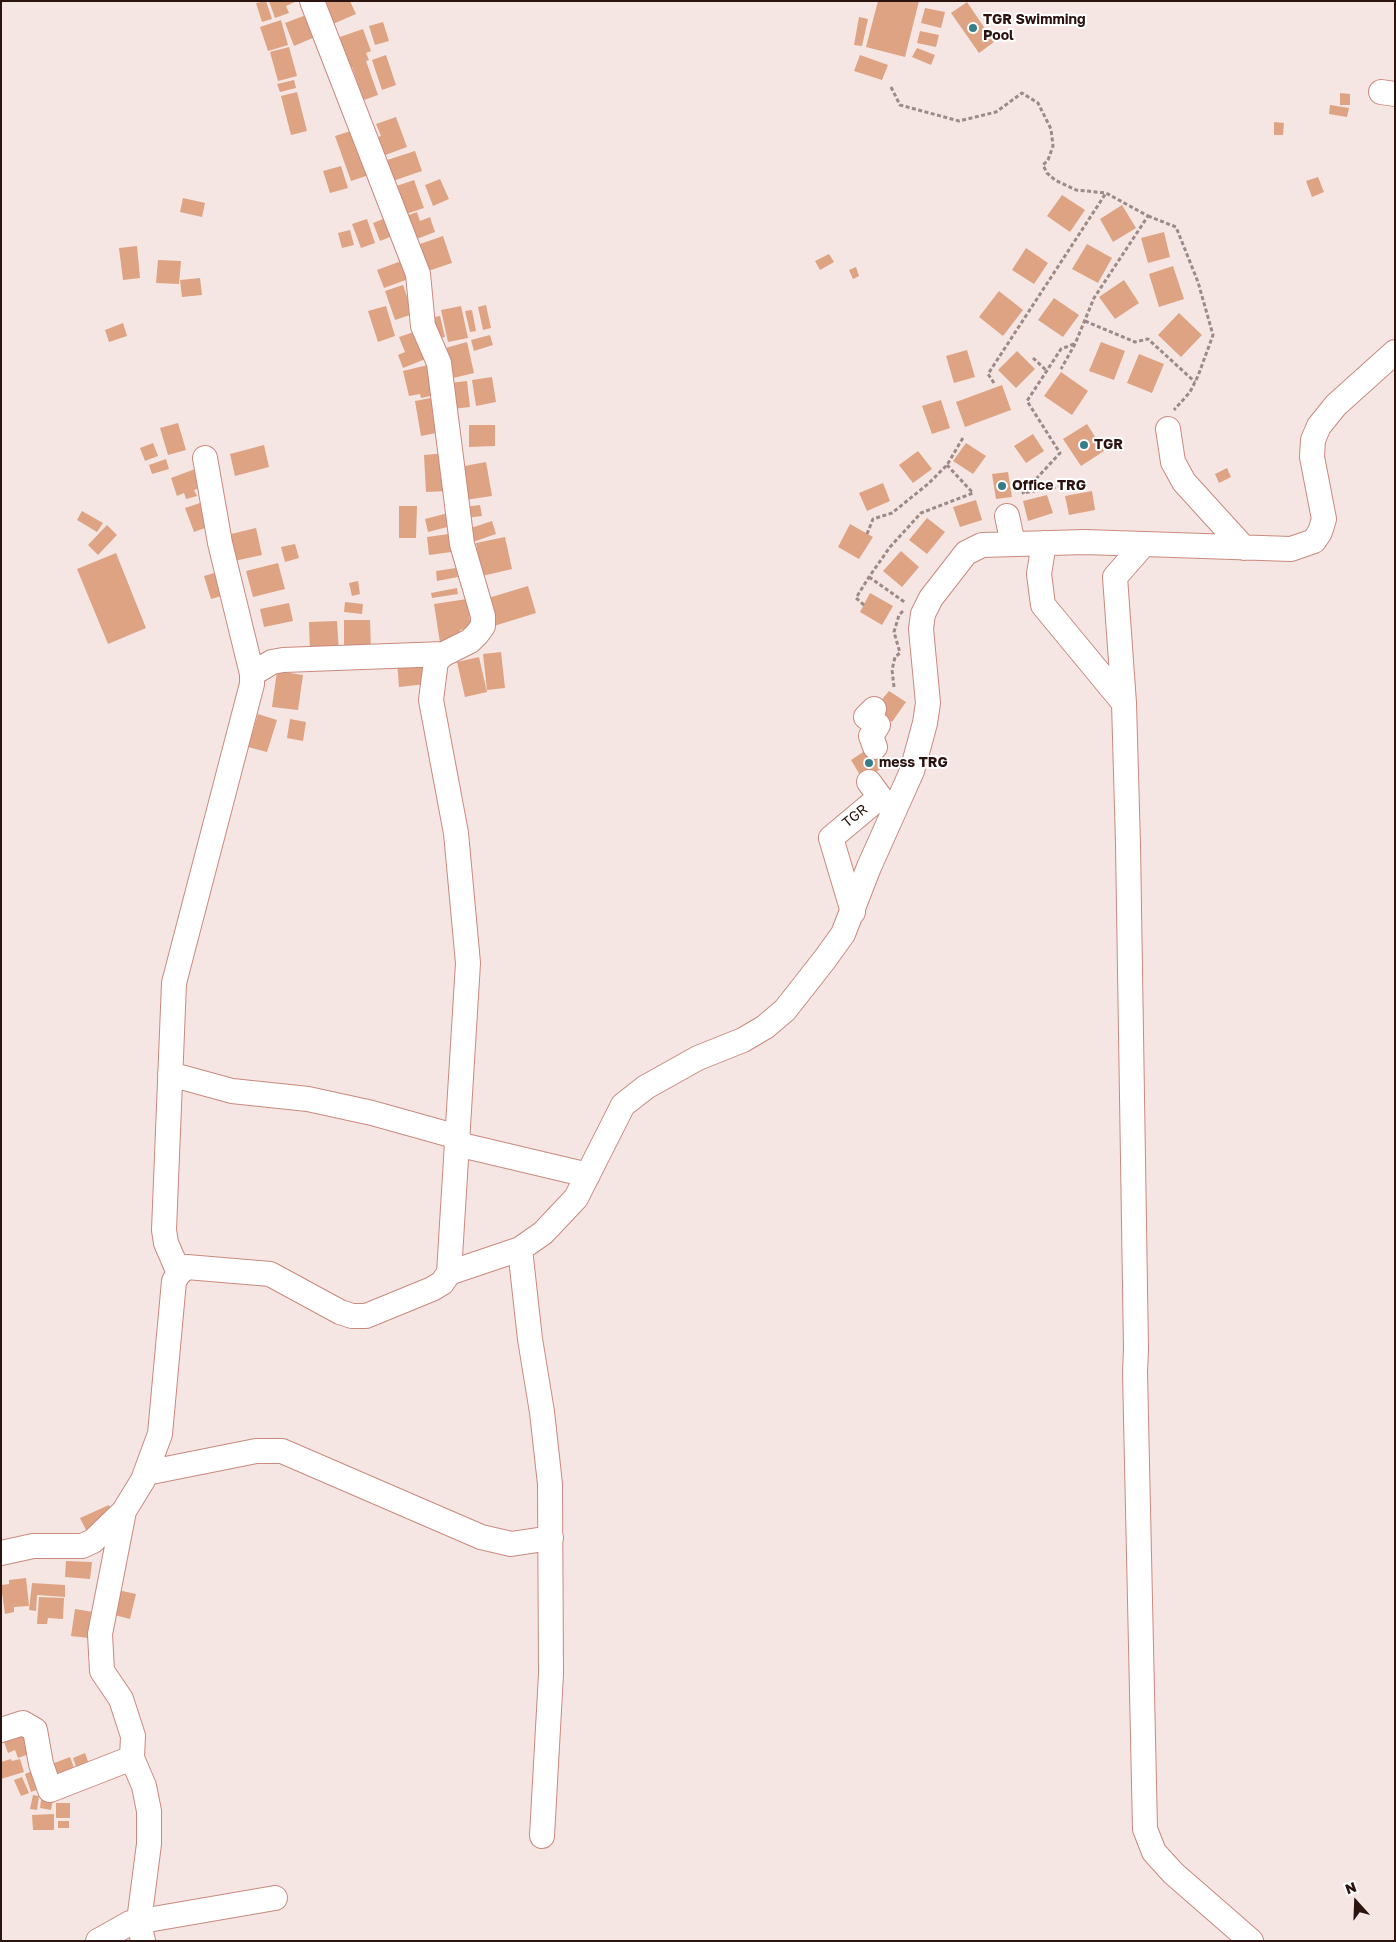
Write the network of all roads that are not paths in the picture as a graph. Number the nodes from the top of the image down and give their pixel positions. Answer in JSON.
{"nodes":[{"id":1,"x":312,"y":1,"type":"edge"},
{"id":2,"x":1395,"y":352,"type":"edge"},
{"id":3,"x":1168,"y":429,"type":"road end"},
{"id":4,"x":205,"y":458,"type":"dead end"},
{"id":5,"x":1007,"y":516,"type":"dead end"},
{"id":6,"x":1044,"y":543,"type":"junction"},
{"id":7,"x":1013,"y":544,"type":"junction"},
{"id":8,"x":1142,"y":545,"type":"junction"},
{"id":9,"x":1244,"y":548,"type":"junction"},
{"id":10,"x":444,"y":654,"type":"junction"},
{"id":11,"x":252,"y":674,"type":"junction"},
{"id":12,"x":1124,"y":703,"type":"junction"},
{"id":13,"x":874,"y":709,"type":"dead end"},
{"id":14,"x":875,"y":747,"type":"dead end"},
{"id":15,"x":870,"y":782,"type":"dead end"},
{"id":16,"x":853,"y":912,"type":"junction"},
{"id":17,"x":170,"y":1074,"type":"junction"},
{"id":18,"x":457,"y":1141,"type":"junction"},
{"id":19,"x":588,"y":1175,"type":"junction"},
{"id":20,"x":520,"y":1249,"type":"junction"},
{"id":21,"x":179,"y":1273,"type":"junction"},
{"id":22,"x":449,"y":1273,"type":"junction"},
{"id":23,"x":146,"y":1473,"type":"junction"},
{"id":24,"x":124,"y":1511,"type":"junction"},
{"id":25,"x":550,"y":1538,"type":"junction"},
{"id":26,"x":1,"y":1554,"type":"edge"},
{"id":27,"x":1,"y":1730,"type":"edge"},
{"id":28,"x":132,"y":1758,"type":"junction"},
{"id":29,"x":542,"y":1836,"type":"dead end"},
{"id":30,"x":274,"y":1898,"type":"dead end"},
{"id":31,"x":141,"y":1931,"type":"edge"},
{"id":32,"x":98,"y":1941,"type":"edge"},
{"id":33,"x":1251,"y":1941,"type":"edge"}],
"edges":[{"from":1,"to":10,"type":"street"},
{"from":2,"to":9,"type":"street"},
{"from":3,"to":9,"type":"street"},
{"from":4,"to":11,"type":"street"},
{"from":5,"to":7,"type":"street"},
{"from":6,"to":7,"type":"street"},
{"from":6,"to":8,"type":"street"},
{"from":6,"to":12,"type":"street"},
{"from":7,"to":16,"type":"street"},
{"from":8,"to":9,"type":"street"},
{"from":8,"to":12,"type":"street"},
{"from":10,"to":11,"type":"street"},
{"from":10,"to":18,"type":"street"},
{"from":11,"to":17,"type":"street"},
{"from":12,"to":33,"type":"street"},
{"from":13,"to":14,"type":"street"},
{"from":15,"to":16,"type":"street","name":"TGR"},
{"from":16,"to":19,"type":"street"},
{"from":17,"to":18,"type":"street"},
{"from":17,"to":21,"type":"street"},
{"from":18,"to":19,"type":"street"},
{"from":18,"to":22,"type":"street"},
{"from":19,"to":20,"type":"street"},
{"from":20,"to":22,"type":"street"},
{"from":20,"to":25,"type":"street"},
{"from":21,"to":22,"type":"street"},
{"from":21,"to":23,"type":"street"},
{"from":23,"to":24,"type":"street"},
{"from":23,"to":25,"type":"street"},
{"from":24,"to":26,"type":"street"},
{"from":24,"to":28,"type":"street"},
{"from":25,"to":29,"type":"street"},
{"from":27,"to":28,"type":"street"},
{"from":28,"to":31,"type":"street"},
{"from":30,"to":31,"type":"street"},
{"from":31,"to":32,"type":"street"}]}
